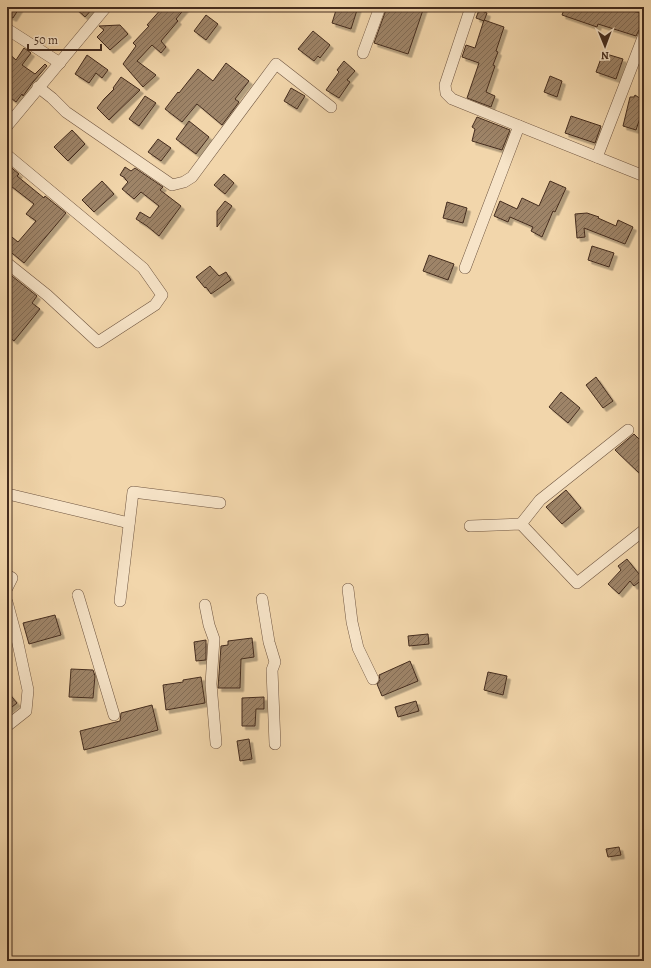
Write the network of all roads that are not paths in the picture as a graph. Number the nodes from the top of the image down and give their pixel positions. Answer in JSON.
{"nodes":[{"id":1,"x":106,"y":7,"type":"edge"},
{"id":2,"x":380,"y":7,"type":"edge"},
{"id":3,"x":471,"y":7,"type":"edge"},
{"id":4,"x":7,"y":29,"type":"edge"},
{"id":5,"x":644,"y":35,"type":"edge"},
{"id":6,"x":363,"y":53,"type":"dead end"},
{"id":7,"x":60,"y":63,"type":"junction"},
{"id":8,"x":38,"y":87,"type":"junction"},
{"id":9,"x":331,"y":107,"type":"dead end"},
{"id":10,"x":7,"y":126,"type":"edge"},
{"id":11,"x":520,"y":126,"type":"junction"},
{"id":12,"x":7,"y":155,"type":"edge"},
{"id":13,"x":598,"y":158,"type":"junction"},
{"id":14,"x":644,"y":176,"type":"edge"},
{"id":15,"x":7,"y":263,"type":"edge"},
{"id":16,"x":465,"y":268,"type":"dead end"},
{"id":17,"x":628,"y":430,"type":"dead end"},
{"id":18,"x":12,"y":496,"type":"dead end"},
{"id":19,"x":220,"y":503,"type":"dead end"},
{"id":20,"x":130,"y":523,"type":"junction"},
{"id":21,"x":521,"y":524,"type":"junction"},
{"id":22,"x":470,"y":526,"type":"dead end"},
{"id":23,"x":644,"y":530,"type":"edge"},
{"id":24,"x":7,"y":575,"type":"edge"},
{"id":25,"x":7,"y":588,"type":"edge"},
{"id":26,"x":348,"y":589,"type":"dead end"},
{"id":27,"x":78,"y":595,"type":"dead end"},
{"id":28,"x":262,"y":599,"type":"dead end"},
{"id":29,"x":120,"y":601,"type":"dead end"},
{"id":30,"x":7,"y":602,"type":"edge"},
{"id":31,"x":205,"y":605,"type":"dead end"},
{"id":32,"x":373,"y":679,"type":"dead end"},
{"id":33,"x":114,"y":715,"type":"dead end"},
{"id":34,"x":7,"y":726,"type":"edge"},
{"id":35,"x":216,"y":744,"type":"dead end"},
{"id":36,"x":275,"y":744,"type":"dead end"}],
"edges":[{"from":1,"to":7,"type":"street"},
{"from":2,"to":6,"type":"street"},
{"from":3,"to":11,"type":"street"},
{"from":4,"to":7,"type":"street"},
{"from":5,"to":13,"type":"street"},
{"from":7,"to":8,"type":"street"},
{"from":8,"to":9,"type":"street"},
{"from":8,"to":10,"type":"street"},
{"from":11,"to":13,"type":"street"},
{"from":11,"to":16,"type":"street"},
{"from":12,"to":15,"type":"street"},
{"from":13,"to":14,"type":"street"},
{"from":17,"to":21,"type":"street"},
{"from":18,"to":20,"type":"street"},
{"from":19,"to":20,"type":"street"},
{"from":20,"to":29,"type":"street"},
{"from":21,"to":22,"type":"street"},
{"from":21,"to":23,"type":"street"},
{"from":24,"to":25,"type":"street"},
{"from":26,"to":32,"type":"street"},
{"from":27,"to":33,"type":"street"},
{"from":28,"to":36,"type":"street"},
{"from":30,"to":34,"type":"street"},
{"from":31,"to":35,"type":"street"}]}
